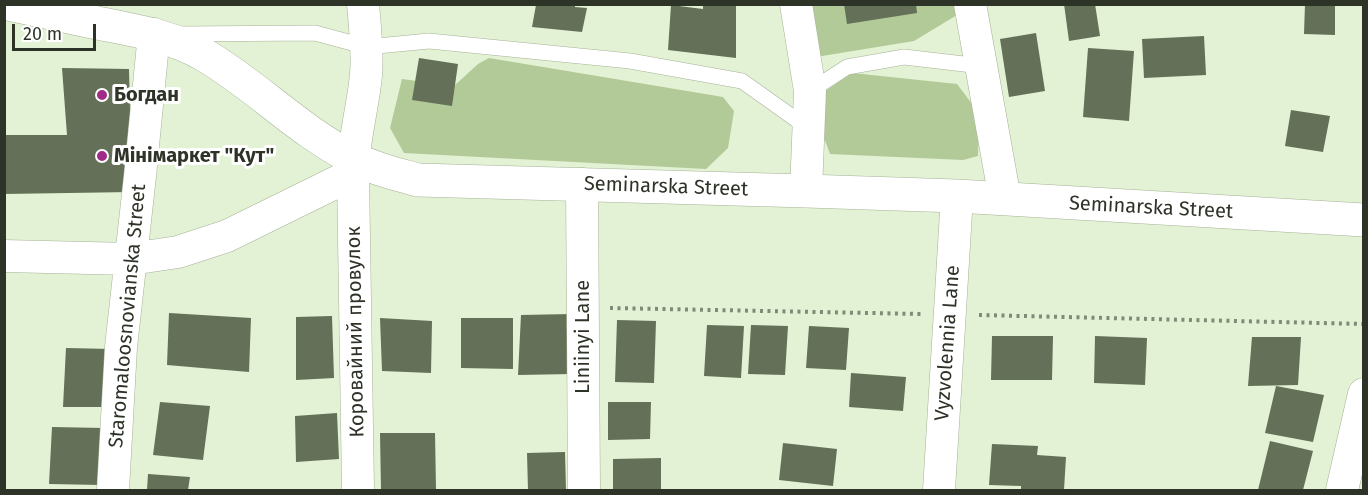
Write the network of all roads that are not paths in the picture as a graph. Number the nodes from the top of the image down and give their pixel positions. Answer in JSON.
{"nodes":[{"id":1,"x":8,"y":4,"type":"edge"},
{"id":2,"x":363,"y":4,"type":"edge"},
{"id":3,"x":795,"y":4,"type":"edge"},
{"id":4,"x":970,"y":4,"type":"edge"},
{"id":5,"x":154,"y":34,"type":"junction"},
{"id":6,"x":367,"y":47,"type":"junction"},
{"id":7,"x":981,"y":66,"type":"junction"},
{"id":8,"x":810,"y":91,"type":"junction"},
{"id":9,"x":808,"y":128,"type":"junction"},
{"id":10,"x":353,"y":166,"type":"junction"},
{"id":11,"x":582,"y":184,"type":"junction"},
{"id":12,"x":806,"y":190,"type":"junction"},
{"id":13,"x":957,"y":196,"type":"junction"},
{"id":14,"x":1005,"y":199,"type":"junction"},
{"id":15,"x":1364,"y":220,"type":"edge"},
{"id":16,"x":4,"y":256,"type":"edge"},
{"id":17,"x":131,"y":259,"type":"junction"},
{"id":18,"x":1364,"y":394,"type":"edge"},
{"id":19,"x":113,"y":490,"type":"edge"},
{"id":20,"x":358,"y":490,"type":"edge"},
{"id":21,"x":584,"y":490,"type":"edge"},
{"id":22,"x":939,"y":490,"type":"edge"},
{"id":23,"x":1342,"y":490,"type":"edge"}],
"edges":[{"from":1,"to":5,"type":"street","name":"Seminarska Street"},
{"from":2,"to":6,"type":"street","name":"Коровайний провулок"},
{"from":3,"to":8,"type":"street"},
{"from":4,"to":7,"type":"street"},
{"from":5,"to":6,"type":"lane"},
{"from":5,"to":10,"type":"street","name":"Seminarska Street"},
{"from":5,"to":17,"type":"street","name":"Staromaloosnovianska Street"},
{"from":6,"to":9,"type":"lane"},
{"from":6,"to":10,"type":"street","name":"Коровайний провулок"},
{"from":7,"to":8,"type":"lane"},
{"from":7,"to":14,"type":"street"},
{"from":8,"to":9,"type":"street"},
{"from":9,"to":12,"type":"street"},
{"from":10,"to":11,"type":"street","name":"Seminarska Street"},
{"from":10,"to":17,"type":"street"},
{"from":10,"to":20,"type":"street","name":"Коровайний провулок"},
{"from":11,"to":12,"type":"street","name":"Seminarska Street"},
{"from":11,"to":21,"type":"street","name":"Liniinyi Lane"},
{"from":12,"to":13,"type":"street","name":"Seminarska Street"},
{"from":13,"to":14,"type":"street","name":"Seminarska Street"},
{"from":13,"to":22,"type":"street","name":"Vyzvolennia Lane"},
{"from":14,"to":15,"type":"street","name":"Seminarska Street"},
{"from":16,"to":17,"type":"street"},
{"from":17,"to":19,"type":"street","name":"Staromaloosnovianska Street"},
{"from":18,"to":23,"type":"street"}]}
